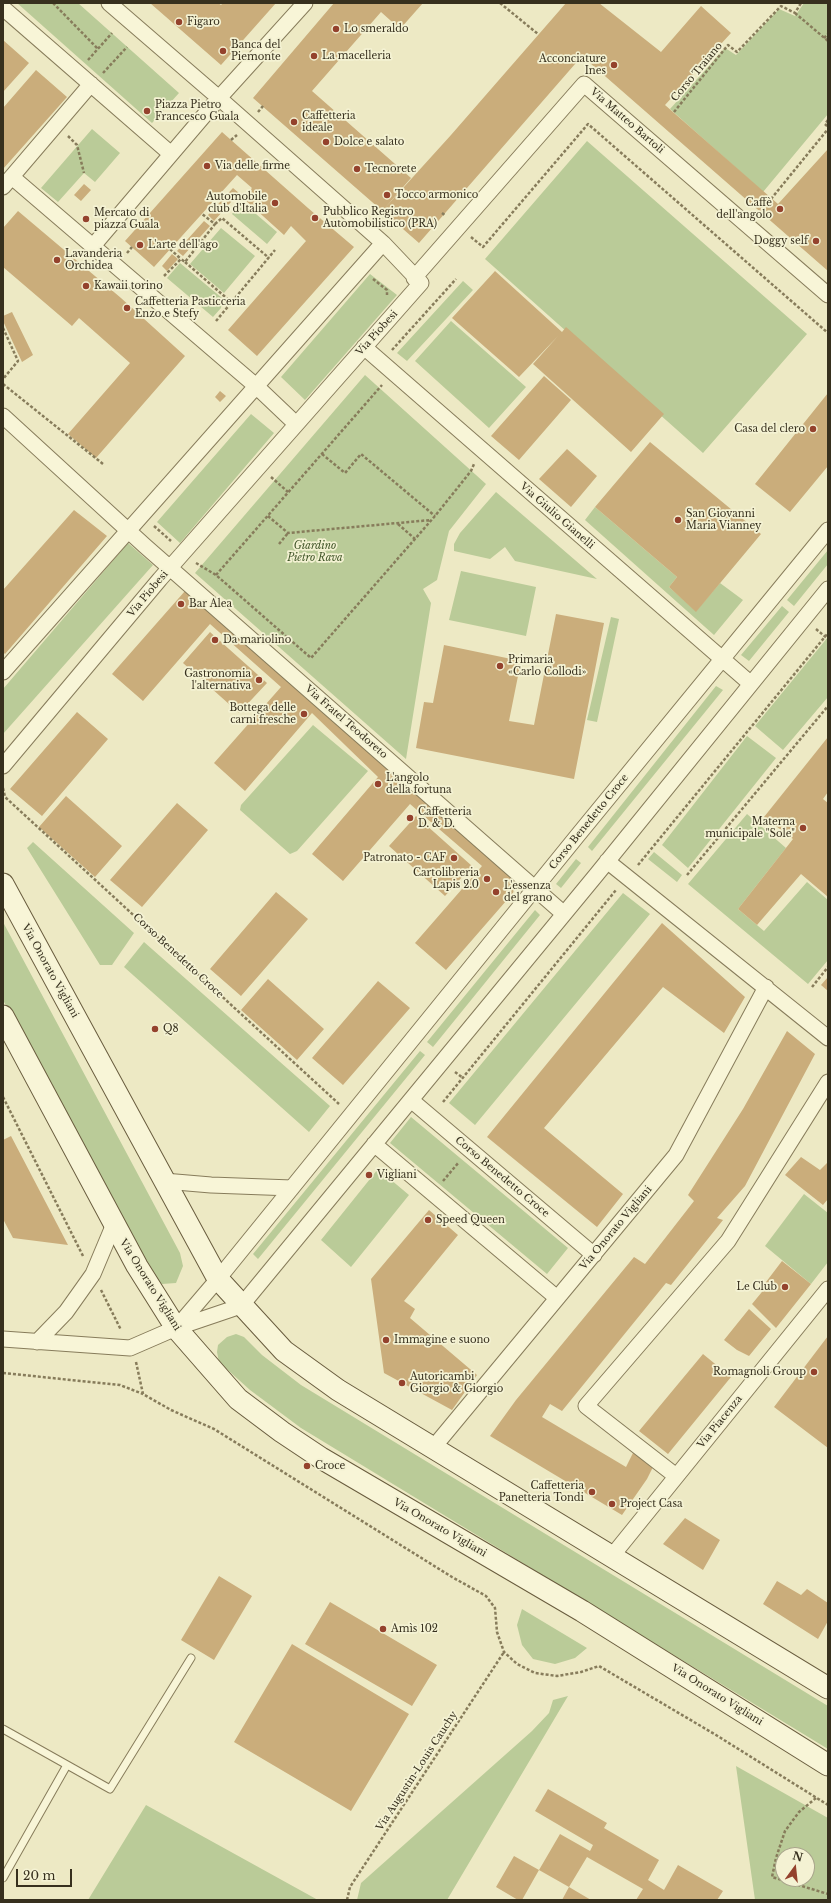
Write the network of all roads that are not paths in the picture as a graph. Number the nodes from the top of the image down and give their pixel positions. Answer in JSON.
{"nodes":[{"id":1,"x":109,"y":3,"type":"edge"},
{"id":2,"x":305,"y":3,"type":"edge"},
{"id":3,"x":3,"y":8,"type":"edge"},
{"id":4,"x":95,"y":81,"type":"junction"},
{"id":5,"x":219,"y":98,"type":"junction"},
{"id":6,"x":171,"y":154,"type":"junction"},
{"id":7,"x":8,"y":182,"type":"edge"},
{"id":8,"x":383,"y":243,"type":"junction"},
{"id":9,"x":93,"y":246,"type":"junction"},
{"id":10,"x":418,"y":281,"type":"junction"},
{"id":11,"x":828,"y":295,"type":"edge"},
{"id":12,"x":364,"y":347,"type":"junction"},
{"id":13,"x":256,"y":386,"type":"junction"},
{"id":14,"x":3,"y":416,"type":"edge"},
{"id":15,"x":296,"y":424,"type":"junction"},
{"id":16,"x":828,"y":530,"type":"edge"},
{"id":17,"x":128,"y":531,"type":"junction"},
{"id":18,"x":170,"y":567,"type":"junction"},
{"id":19,"x":828,"y":590,"type":"edge"},
{"id":20,"x":722,"y":659,"type":"junction"},
{"id":21,"x":3,"y":672,"type":"edge"},
{"id":22,"x":751,"y":684,"type":"junction"},
{"id":23,"x":3,"y":766,"type":"edge"},
{"id":24,"x":607,"y":861,"type":"junction"},
{"id":25,"x":3,"y":884,"type":"edge"},
{"id":26,"x":535,"y":888,"type":"junction"},
{"id":27,"x":564,"y":914,"type":"junction"},
{"id":28,"x":766,"y":987,"type":"junction"},
{"id":29,"x":3,"y":1016,"type":"edge"},
{"id":30,"x":828,"y":1038,"type":"edge"},
{"id":31,"x":828,"y":1082,"type":"edge"},
{"id":32,"x":411,"y":1100,"type":"junction"},
{"id":33,"x":374,"y":1144,"type":"junction"},
{"id":34,"x":164,"y":1181,"type":"junction"},
{"id":35,"x":292,"y":1188,"type":"junction"},
{"id":36,"x":114,"y":1224,"type":"junction"},
{"id":37,"x":594,"y":1255,"type":"junction"},
{"id":38,"x":218,"y":1279,"type":"junction"},
{"id":39,"x":828,"y":1289,"type":"edge"},
{"id":40,"x":557,"y":1298,"type":"junction"},
{"id":41,"x":241,"y":1306,"type":"junction"},
{"id":42,"x":176,"y":1328,"type":"junction"},
{"id":43,"x":3,"y":1339,"type":"edge"},
{"id":44,"x":37,"y":1342,"type":"junction"},
{"id":45,"x":433,"y":1448,"type":"junction"},
{"id":46,"x":676,"y":1476,"type":"junction"},
{"id":47,"x":612,"y":1556,"type":"junction"},
{"id":48,"x":191,"y":1658,"type":"dead end"},
{"id":49,"x":828,"y":1688,"type":"edge"},
{"id":50,"x":3,"y":1729,"type":"edge"},
{"id":51,"x":66,"y":1765,"type":"junction"},
{"id":52,"x":828,"y":1765,"type":"edge"},
{"id":53,"x":3,"y":1878,"type":"edge"}],
"edges":[{"from":1,"to":5,"type":"street"},
{"from":2,"to":5,"type":"street"},
{"from":3,"to":4,"type":"street"},
{"from":4,"to":6,"type":"street"},
{"from":4,"to":7,"type":"street"},
{"from":5,"to":6,"type":"street"},
{"from":5,"to":8,"type":"street"},
{"from":6,"to":9,"type":"street"},
{"from":7,"to":9,"type":"street"},
{"from":8,"to":10,"type":"street"},
{"from":8,"to":13,"type":"street"},
{"from":9,"to":13,"type":"street"},
{"from":10,"to":11,"type":"street","name":"Via Matteo Bartoli"},
{"from":10,"to":12,"type":"street","name":"Via Piobesi"},
{"from":12,"to":15,"type":"street","name":"Via Piobesi"},
{"from":12,"to":20,"type":"street","name":"Via Giulio Gianelli"},
{"from":13,"to":15,"type":"street"},
{"from":13,"to":17,"type":"street"},
{"from":14,"to":17,"type":"street"},
{"from":15,"to":18,"type":"street","name":"Via Piobesi"},
{"from":16,"to":20,"type":"street","name":"Corso Benedetto Croce"},
{"from":17,"to":18,"type":"street","name":"Via Fratel Teodoreto"},
{"from":17,"to":21,"type":"street"},
{"from":18,"to":23,"type":"street","name":"Via Piobesi"},
{"from":18,"to":26,"type":"street","name":"Via Fratel Teodoreto"},
{"from":19,"to":22,"type":"street"},
{"from":20,"to":22,"type":"street","name":"Via Giulio Gianelli"},
{"from":20,"to":26,"type":"street","name":"Corso Benedetto Croce"},
{"from":22,"to":24,"type":"street"},
{"from":24,"to":27,"type":"street"},
{"from":24,"to":28,"type":"street"},
{"from":25,"to":34,"type":"main road","name":"Via Onorato Vigliani"},
{"from":26,"to":27,"type":"street","name":"Via Fratel Teodoreto"},
{"from":26,"to":35,"type":"street","name":"Corso Benedetto Croce"},
{"from":27,"to":32,"type":"street"},
{"from":28,"to":30,"type":"street"},
{"from":28,"to":37,"type":"street","name":"Via Onorato Vigliani"},
{"from":29,"to":36,"type":"main road","name":"Via Onorato Vigliani"},
{"from":31,"to":46,"type":"street"},
{"from":32,"to":33,"type":"street"},
{"from":32,"to":37,"type":"street","name":"Corso Benedetto Croce"},
{"from":33,"to":40,"type":"street"},
{"from":33,"to":41,"type":"street"},
{"from":34,"to":35,"type":"street"},
{"from":34,"to":38,"type":"main road","name":"Via Onorato Vigliani"},
{"from":35,"to":38,"type":"street","name":"Corso Benedetto Croce"},
{"from":36,"to":42,"type":"main road","name":"Via Onorato Vigliani"},
{"from":36,"to":44,"type":"street","name":"Via Onorato Vigliani"},
{"from":37,"to":40,"type":"street","name":"Via Onorato Vigliani"},
{"from":38,"to":41,"type":"main road","name":"Via Onorato Vigliani"},
{"from":38,"to":42,"type":"street","name":"Corso Benedetto Croce"},
{"from":39,"to":46,"type":"street","name":"Via Piacenza"},
{"from":40,"to":45,"type":"street","name":"Via Onorato Vigliani"},
{"from":41,"to":42,"type":"street"},
{"from":41,"to":45,"type":"main road","name":"Via Onorato Vigliani"},
{"from":42,"to":44,"type":"street"},
{"from":42,"to":52,"type":"main road","name":"Via Onorato Vigliani"},
{"from":43,"to":44,"type":"street"},
{"from":45,"to":47,"type":"main road","name":"Via Onorato Vigliani"},
{"from":46,"to":47,"type":"street","name":"Via Piacenza"},
{"from":47,"to":49,"type":"main road","name":"Via Onorato Vigliani"},
{"from":48,"to":51,"type":"lane"},
{"from":50,"to":51,"type":"lane"},
{"from":51,"to":53,"type":"lane"}]}
